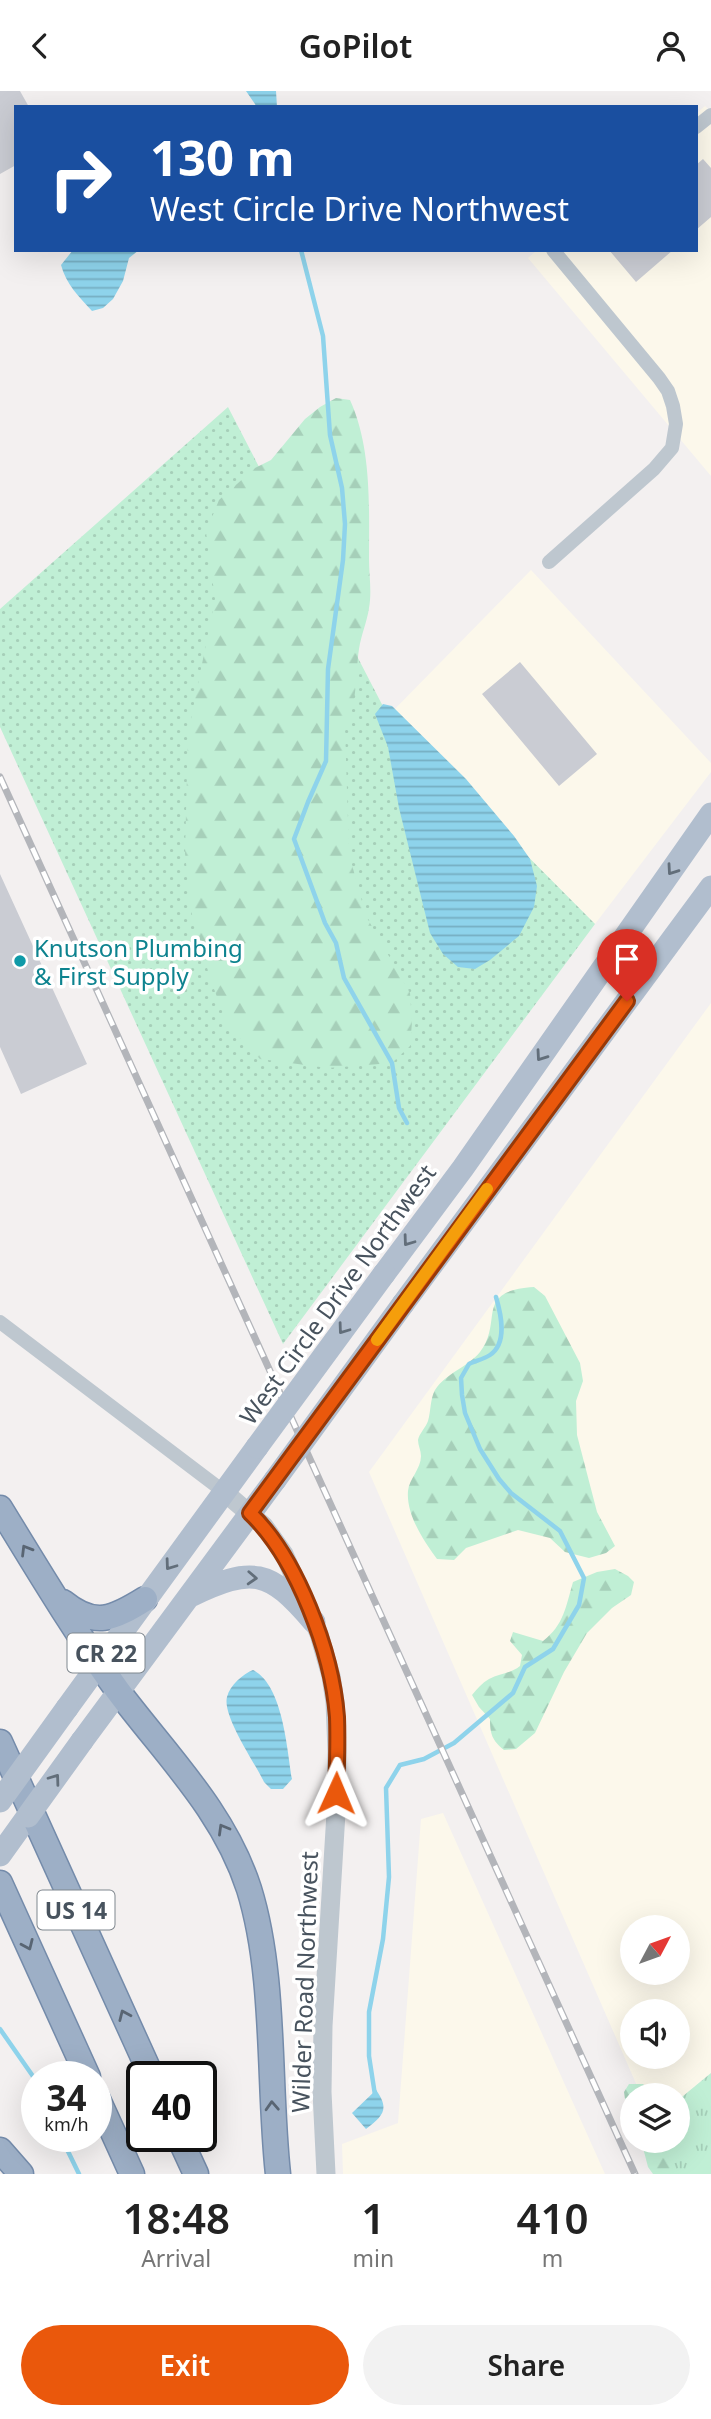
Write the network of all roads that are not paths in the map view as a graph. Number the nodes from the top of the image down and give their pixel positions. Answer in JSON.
{"nodes":[{"id":1,"x":555,"y":252,"type":"edge"},
{"id":2,"x":549,"y":562,"type":"dead end"},
{"id":3,"x":711,"y":814,"type":"edge"},
{"id":4,"x":711,"y":887,"type":"edge"},
{"id":5,"x":0,"y":1322,"type":"edge"},
{"id":6,"x":223,"y":1491,"type":"junction"},
{"id":7,"x":0,"y":1508,"type":"edge"},
{"id":8,"x":250,"y":1513,"type":"junction"},
{"id":9,"x":51,"y":1592,"type":"junction"},
{"id":10,"x":187,"y":1597,"type":"junction"},
{"id":11,"x":145,"y":1599,"type":"junction"},
{"id":12,"x":314,"y":1622,"type":"junction"},
{"id":13,"x":99,"y":1663,"type":"junction"},
{"id":14,"x":119,"y":1691,"type":"junction"},
{"id":15,"x":0,"y":1742,"type":"edge"},
{"id":16,"x":0,"y":1801,"type":"edge"},
{"id":17,"x":0,"y":1855,"type":"edge"},
{"id":18,"x":0,"y":1883,"type":"edge"},
{"id":19,"x":81,"y":2061,"type":"edge"},
{"id":20,"x":145,"y":2061,"type":"edge"},
{"id":21,"x":112,"y":2130,"type":"edge"},
{"id":22,"x":0,"y":2150,"type":"edge"},
{"id":23,"x":186,"y":2152,"type":"edge"},
{"id":24,"x":21,"y":2174,"type":"edge"},
{"id":25,"x":132,"y":2174,"type":"edge"},
{"id":26,"x":196,"y":2174,"type":"edge"},
{"id":27,"x":278,"y":2174,"type":"edge"},
{"id":28,"x":326,"y":2174,"type":"edge"}],
"edges":[{"from":1,"to":2,"type":"street"},
{"from":3,"to":6,"type":"main road","name":"West Circle Drive Northwest","number":"CR 22","one_way":true,"bridge":true},
{"from":4,"to":8,"type":"main road","number":"CR 22","bridge":true},
{"from":5,"to":6,"type":"street"},
{"from":6,"to":8,"type":"street","name":"Wilder Road Northwest"},
{"from":6,"to":11,"type":"main road","name":"West Circle Drive Northwest","number":"CR 22","one_way":true},
{"from":9,"to":7,"type":"highway","one_way":true},
{"from":8,"to":10,"type":"main road","number":"CR 22"},
{"from":8,"to":12,"type":"street","name":"Wilder Road Northwest"},
{"from":9,"to":11,"type":"highway"},
{"from":9,"to":13,"type":"highway"},
{"from":10,"to":12,"type":"main road","one_way":true},
{"from":10,"to":14,"type":"main road","number":"CR 22"},
{"from":11,"to":13,"type":"main road","name":"West Circle Drive Northwest","number":"CR 22"},
{"from":12,"to":28,"type":"street","name":"Wilder Road Northwest"},
{"from":13,"to":14,"type":"highway"},
{"from":13,"to":16,"type":"main road","name":"West Circle Drive Northwest","number":"CR 22","bridge":true},
{"from":17,"to":14,"type":"main road","number":"CR 22","one_way":true,"bridge":true},
{"from":27,"to":14,"type":"highway","one_way":true},
{"from":20,"to":15,"type":"highway","number":"US 14","one_way":true},
{"from":18,"to":19,"type":"highway","number":"US 14","one_way":true},
{"from":21,"to":25,"type":"highway"},
{"from":22,"to":24,"type":"highway"},
{"from":23,"to":26,"type":"highway"}]}
